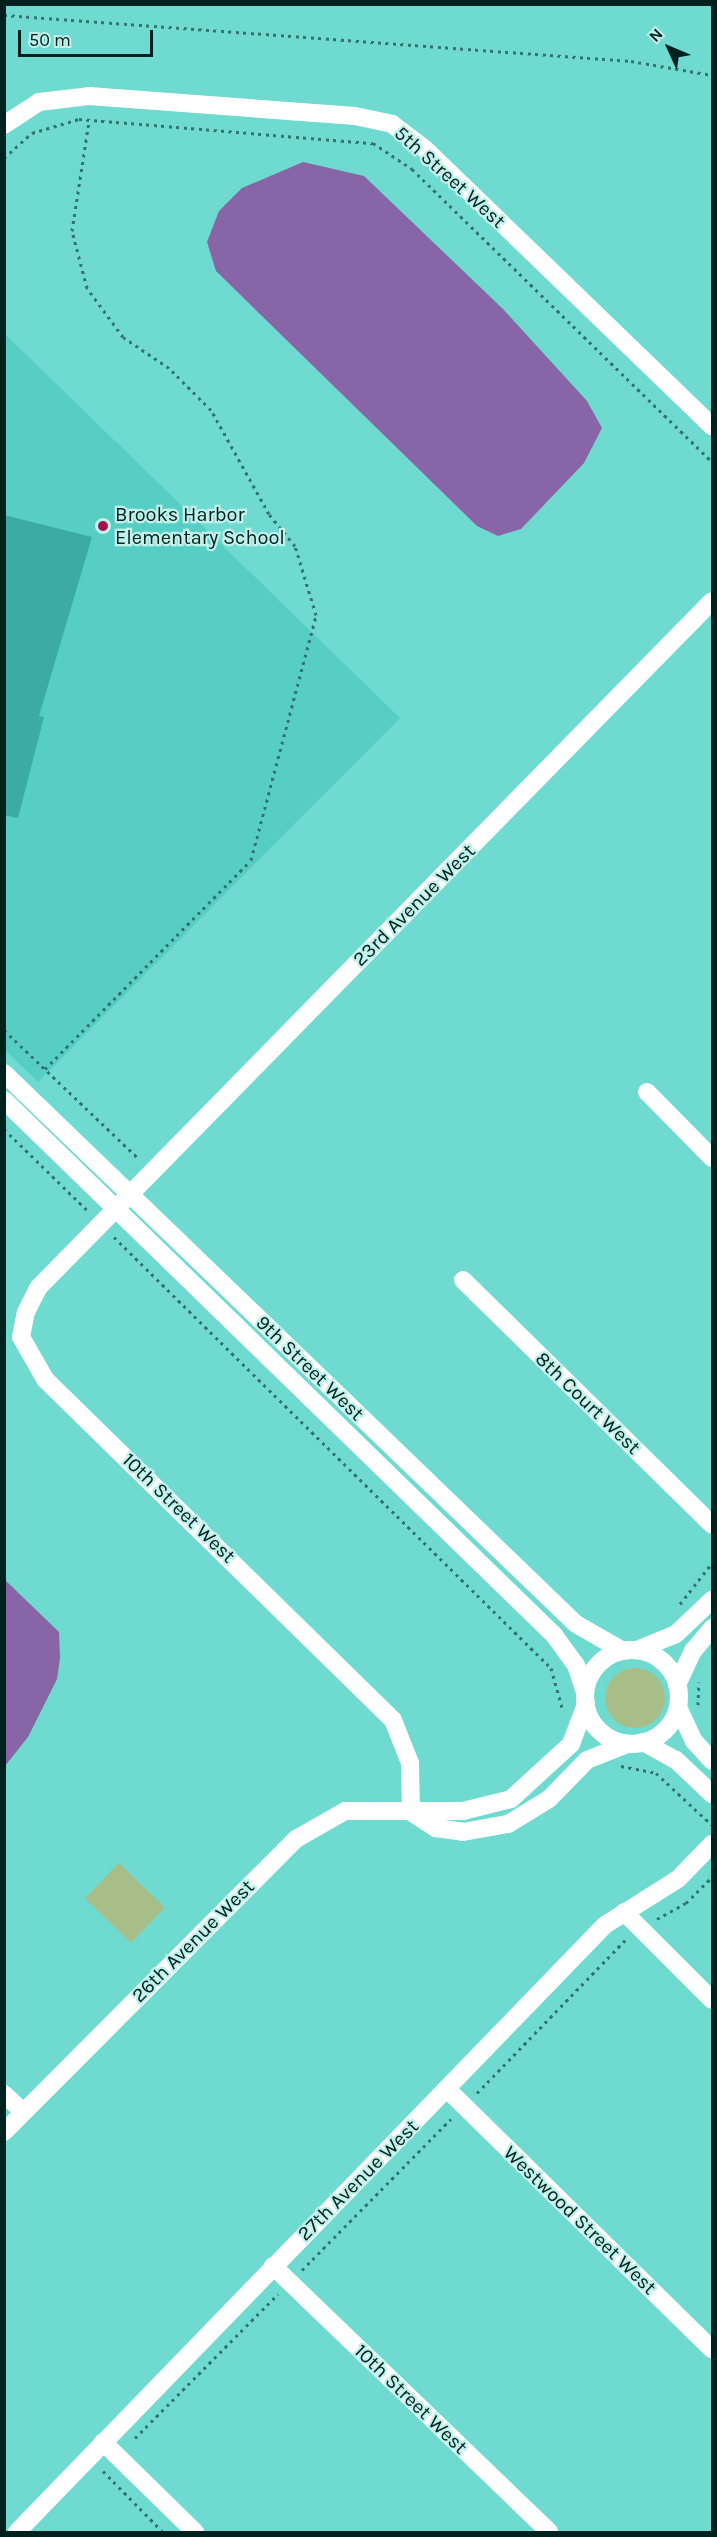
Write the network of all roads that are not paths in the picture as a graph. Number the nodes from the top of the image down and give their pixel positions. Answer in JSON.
{"nodes":[{"id":1,"x":4,"y":125,"type":"edge"},
{"id":2,"x":712,"y":426,"type":"edge"},
{"id":3,"x":712,"y":601,"type":"edge"},
{"id":4,"x":4,"y":1073,"type":"edge"},
{"id":5,"x":646,"y":1092,"type":"dead end"},
{"id":6,"x":4,"y":1100,"type":"edge"},
{"id":7,"x":712,"y":1158,"type":"edge"},
{"id":8,"x":131,"y":1192,"type":"junction"},
{"id":9,"x":115,"y":1208,"type":"junction"},
{"id":10,"x":463,"y":1280,"type":"dead end"},
{"id":11,"x":712,"y":1525,"type":"edge"},
{"id":12,"x":712,"y":1600,"type":"edge"},
{"id":13,"x":712,"y":1628,"type":"edge"},
{"id":14,"x":630,"y":1651,"type":"junction"},
{"id":15,"x":677,"y":1685,"type":"junction"},
{"id":16,"x":586,"y":1699,"type":"junction"},
{"id":17,"x":678,"y":1707,"type":"junction"},
{"id":18,"x":635,"y":1743,"type":"junction"},
{"id":19,"x":712,"y":1761,"type":"edge"},
{"id":20,"x":712,"y":1794,"type":"edge"},
{"id":21,"x":411,"y":1812,"type":"junction"},
{"id":22,"x":712,"y":1844,"type":"edge"},
{"id":23,"x":624,"y":1912,"type":"junction"},
{"id":24,"x":712,"y":2000,"type":"edge"},
{"id":25,"x":448,"y":2090,"type":"junction"},
{"id":26,"x":4,"y":2094,"type":"edge"},
{"id":27,"x":23,"y":2112,"type":"junction"},
{"id":28,"x":4,"y":2132,"type":"edge"},
{"id":29,"x":273,"y":2266,"type":"junction"},
{"id":30,"x":712,"y":2349,"type":"edge"},
{"id":31,"x":103,"y":2442,"type":"junction"},
{"id":32,"x":17,"y":2532,"type":"edge"},
{"id":33,"x":195,"y":2532,"type":"edge"},
{"id":34,"x":549,"y":2532,"type":"edge"}],
"edges":[{"from":1,"to":2,"type":"street","name":"5th Street West"},
{"from":3,"to":8,"type":"street","name":"23rd Avenue West"},
{"from":4,"to":8,"type":"street","name":"9th Street West"},
{"from":5,"to":7,"type":"street"},
{"from":6,"to":9,"type":"street","name":"9th Street West"},
{"from":8,"to":9,"type":"street","name":"23rd Avenue West"},
{"from":8,"to":14,"type":"street","name":"9th Street West"},
{"from":9,"to":16,"type":"street","name":"9th Street West"},
{"from":9,"to":21,"type":"street","name":"10th Street West"},
{"from":10,"to":11,"type":"street","name":"8th Court West"},
{"from":12,"to":14,"type":"street"},
{"from":13,"to":15,"type":"street"},
{"from":14,"to":15,"type":"street"},
{"from":14,"to":16,"type":"street"},
{"from":15,"to":17,"type":"street"},
{"from":16,"to":18,"type":"street"},
{"from":16,"to":21,"type":"street","name":"26th Avenue West"},
{"from":17,"to":18,"type":"street"},
{"from":17,"to":19,"type":"street"},
{"from":18,"to":20,"type":"street"},
{"from":18,"to":21,"type":"street"},
{"from":21,"to":27,"type":"street","name":"26th Avenue West"},
{"from":22,"to":23,"type":"street","name":"27th Avenue West"},
{"from":23,"to":24,"type":"street"},
{"from":23,"to":25,"type":"street","name":"27th Avenue West"},
{"from":25,"to":29,"type":"street","name":"27th Avenue West"},
{"from":25,"to":30,"type":"street","name":"Westwood Street West"},
{"from":26,"to":27,"type":"street"},
{"from":27,"to":28,"type":"street","name":"26th Avenue West"},
{"from":29,"to":31,"type":"street","name":"27th Avenue West"},
{"from":29,"to":34,"type":"street","name":"10th Street West"},
{"from":31,"to":32,"type":"street","name":"27th Avenue West"},
{"from":31,"to":33,"type":"street"}]}
